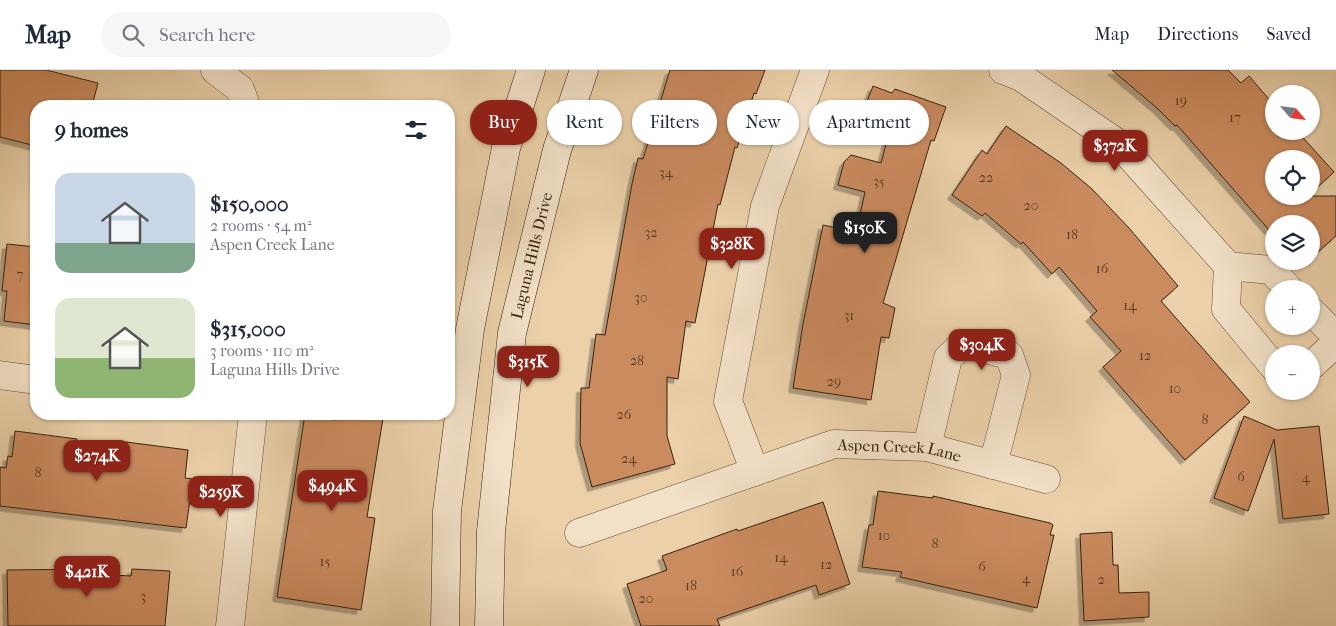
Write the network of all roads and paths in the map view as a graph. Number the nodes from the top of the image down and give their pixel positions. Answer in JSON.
{"nodes":[{"id":1,"x":214,"y":70,"type":"edge"},
{"id":2,"x":532,"y":70,"type":"edge"},
{"id":3,"x":584,"y":70,"type":"edge"},
{"id":4,"x":815,"y":70,"type":"edge"},
{"id":5,"x":1003,"y":70,"type":"edge"},
{"id":6,"x":243,"y":98,"type":"edge"},
{"id":7,"x":1228,"y":266,"type":"junction"},
{"id":8,"x":1280,"y":280,"type":"edge"},
{"id":9,"x":1320,"y":320,"type":"edge"},
{"id":10,"x":1336,"y":336,"type":"edge"},
{"id":11,"x":1336,"y":342,"type":"edge"},
{"id":12,"x":1265,"y":356,"type":"edge"},
{"id":13,"x":1320,"y":357,"type":"edge"},
{"id":14,"x":0,"y":375,"type":"edge"},
{"id":15,"x":30,"y":379,"type":"edge"},
{"id":16,"x":252,"y":420,"type":"edge"},
{"id":17,"x":927,"y":447,"type":"junction"},
{"id":18,"x":993,"y":465,"type":"junction"},
{"id":19,"x":756,"y":472,"type":"junction"},
{"id":20,"x":1046,"y":480,"type":"dead end"},
{"id":21,"x":579,"y":533,"type":"dead end"},
{"id":22,"x":230,"y":626,"type":"edge"},
{"id":23,"x":445,"y":626,"type":"edge"},
{"id":24,"x":489,"y":626,"type":"edge"}],
"edges":[{"from":1,"to":6,"type":"street"},
{"from":2,"to":23,"type":"street"},
{"from":3,"to":24,"type":"street","name":"Laguna Hills Drive"},
{"from":4,"to":19,"type":"street"},
{"from":5,"to":7,"type":"street"},
{"from":7,"to":8,"type":"street"},
{"from":7,"to":12,"type":"street"},
{"from":9,"to":10,"type":"street"},
{"from":11,"to":13,"type":"street"},
{"from":14,"to":15,"type":"street"},
{"from":16,"to":22,"type":"street"},
{"from":17,"to":18,"type":"street","name":"Aspen Creek Lane"},
{"from":17,"to":18,"type":"street"},
{"from":17,"to":19,"type":"street","name":"Aspen Creek Lane"},
{"from":18,"to":20,"type":"street","name":"Aspen Creek Lane"},
{"from":19,"to":21,"type":"street","name":"Aspen Creek Lane"}]}
